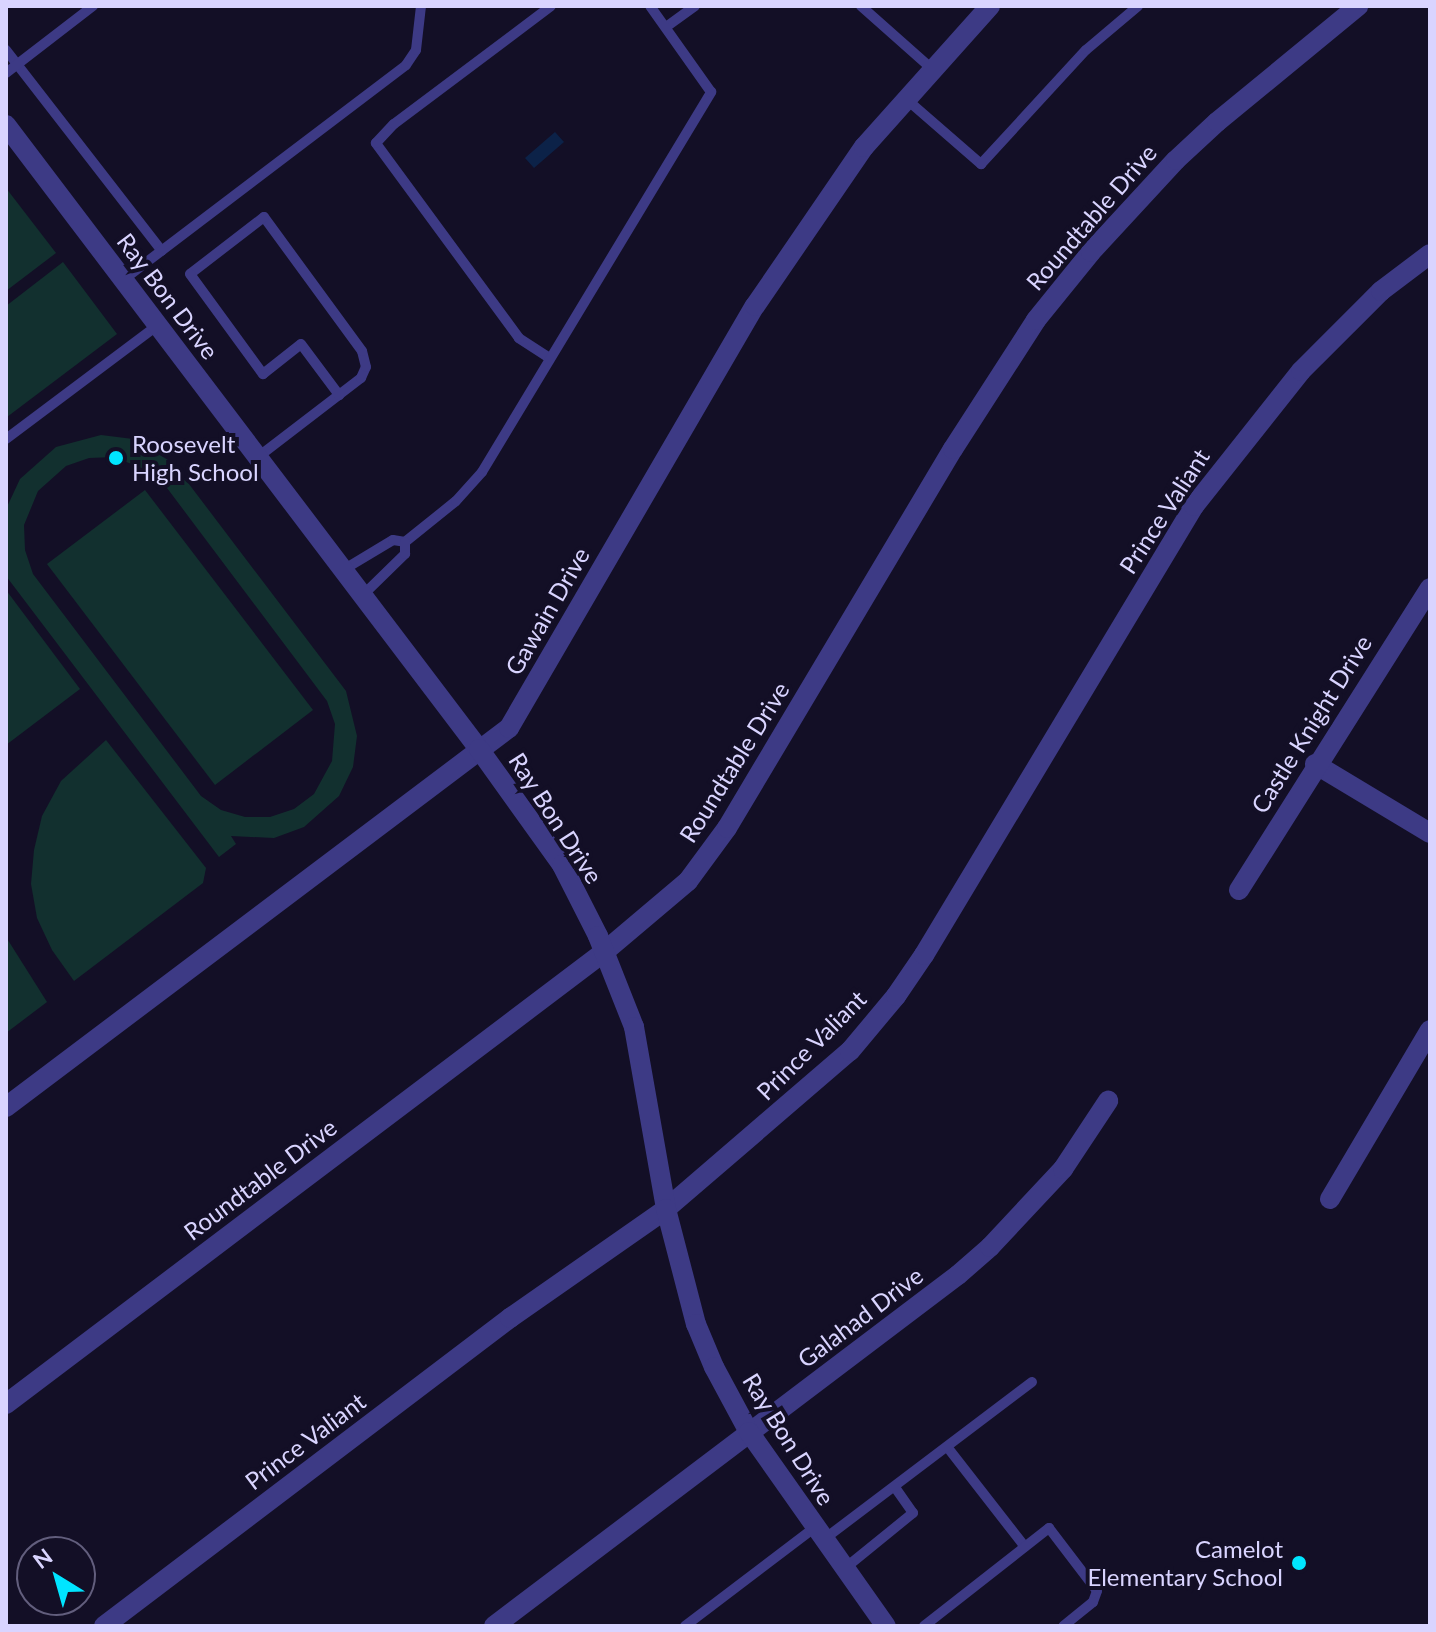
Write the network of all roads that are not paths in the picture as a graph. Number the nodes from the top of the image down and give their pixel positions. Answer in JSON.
{"nodes":[{"id":1,"x":93,"y":6,"type":"edge"},
{"id":2,"x":421,"y":6,"type":"edge"},
{"id":3,"x":551,"y":6,"type":"edge"},
{"id":4,"x":650,"y":6,"type":"edge"},
{"id":5,"x":695,"y":6,"type":"edge"},
{"id":6,"x":861,"y":6,"type":"edge"},
{"id":7,"x":990,"y":6,"type":"edge"},
{"id":8,"x":1138,"y":6,"type":"edge"},
{"id":9,"x":1358,"y":6,"type":"edge"},
{"id":10,"x":666,"y":27,"type":"junction"},
{"id":11,"x":6,"y":50,"type":"edge"},
{"id":12,"x":17,"y":64,"type":"junction"},
{"id":13,"x":932,"y":69,"type":"junction"},
{"id":14,"x":6,"y":73,"type":"edge"},
{"id":15,"x":905,"y":98,"type":"junction"},
{"id":16,"x":6,"y":125,"type":"edge"},
{"id":17,"x":162,"y":251,"type":"junction"},
{"id":18,"x":1430,"y":254,"type":"edge"},
{"id":19,"x":123,"y":280,"type":"junction"},
{"id":20,"x":158,"y":325,"type":"junction"},
{"id":21,"x":548,"y":357,"type":"junction"},
{"id":22,"x":339,"y":395,"type":"junction"},
{"id":23,"x":6,"y":439,"type":"edge"},
{"id":24,"x":258,"y":457,"type":"junction"},
{"id":25,"x":405,"y":542,"type":"junction"},
{"id":26,"x":343,"y":570,"type":"junction"},
{"id":27,"x":1430,"y":588,"type":"edge"},
{"id":28,"x":363,"y":595,"type":"junction"},
{"id":29,"x":479,"y":749,"type":"junction"},
{"id":30,"x":1315,"y":764,"type":"junction"},
{"id":31,"x":1430,"y":833,"type":"edge"},
{"id":32,"x":1239,"y":890,"type":"dead end"},
{"id":33,"x":604,"y":952,"type":"junction"},
{"id":34,"x":1430,"y":1030,"type":"edge"},
{"id":35,"x":1108,"y":1101,"type":"dead end"},
{"id":36,"x":6,"y":1107,"type":"edge"},
{"id":37,"x":1330,"y":1199,"type":"dead end"},
{"id":38,"x":666,"y":1209,"type":"junction"},
{"id":39,"x":1032,"y":1382,"type":"dead end"},
{"id":40,"x":6,"y":1404,"type":"edge"},
{"id":41,"x":749,"y":1432,"type":"junction"},
{"id":42,"x":948,"y":1448,"type":"junction"},
{"id":43,"x":895,"y":1487,"type":"junction"},
{"id":44,"x":819,"y":1534,"type":"junction"},
{"id":45,"x":1025,"y":1547,"type":"junction"},
{"id":46,"x":844,"y":1569,"type":"junction"},
{"id":47,"x":883,"y":1625,"type":"edge"},
{"id":48,"x":104,"y":1626,"type":"edge"},
{"id":49,"x":494,"y":1626,"type":"edge"},
{"id":50,"x":685,"y":1626,"type":"edge"},
{"id":51,"x":924,"y":1626,"type":"edge"},
{"id":52,"x":1063,"y":1626,"type":"edge"}],
"edges":[{"from":1,"to":12,"type":"lane"},
{"from":2,"to":17,"type":"lane"},
{"from":3,"to":21,"type":"lane"},
{"from":4,"to":10,"type":"lane"},
{"from":5,"to":10,"type":"lane"},
{"from":6,"to":13,"type":"lane"},
{"from":7,"to":13,"type":"street","name":"Gawain Drive"},
{"from":8,"to":15,"type":"lane"},
{"from":9,"to":33,"type":"street","name":"Roundtable Drive"},
{"from":10,"to":21,"type":"lane"},
{"from":11,"to":12,"type":"lane"},
{"from":12,"to":14,"type":"lane"},
{"from":12,"to":17,"type":"lane"},
{"from":13,"to":15,"type":"street","name":"Gawain Drive"},
{"from":15,"to":29,"type":"street","name":"Gawain Drive"},
{"from":16,"to":19,"type":"street","name":"Ray Bon Drive"},
{"from":17,"to":19,"type":"lane"},
{"from":18,"to":38,"type":"street","name":"Prince Valiant"},
{"from":19,"to":20,"type":"street","name":"Ray Bon Drive"},
{"from":20,"to":23,"type":"lane"},
{"from":20,"to":24,"type":"street","name":"Ray Bon Drive"},
{"from":21,"to":25,"type":"lane"},
{"from":22,"to":22,"type":"lane"},
{"from":22,"to":24,"type":"lane"},
{"from":24,"to":26,"type":"street","name":"Ray Bon Drive"},
{"from":25,"to":26,"type":"lane"},
{"from":25,"to":28,"type":"lane"},
{"from":26,"to":28,"type":"street","name":"Ray Bon Drive"},
{"from":27,"to":30,"type":"street","name":"Castle Knight Drive"},
{"from":28,"to":29,"type":"street","name":"Ray Bon Drive"},
{"from":29,"to":33,"type":"street","name":"Ray Bon Drive"},
{"from":29,"to":36,"type":"street","name":"Gawain Drive"},
{"from":30,"to":31,"type":"street"},
{"from":30,"to":32,"type":"street","name":"Castle Knight Drive"},
{"from":33,"to":38,"type":"street","name":"Ray Bon Drive"},
{"from":33,"to":40,"type":"street","name":"Roundtable Drive"},
{"from":34,"to":37,"type":"street"},
{"from":35,"to":41,"type":"street","name":"Galahad Drive"},
{"from":38,"to":41,"type":"street","name":"Ray Bon Drive"},
{"from":38,"to":48,"type":"street","name":"Prince Valiant"},
{"from":39,"to":42,"type":"lane"},
{"from":41,"to":44,"type":"street","name":"Ray Bon Drive"},
{"from":41,"to":49,"type":"street","name":"Galahad Drive"},
{"from":42,"to":43,"type":"lane"},
{"from":42,"to":45,"type":"lane"},
{"from":43,"to":44,"type":"lane"},
{"from":43,"to":46,"type":"lane"},
{"from":44,"to":46,"type":"street","name":"Ray Bon Drive"},
{"from":44,"to":50,"type":"lane"},
{"from":45,"to":51,"type":"lane"},
{"from":45,"to":52,"type":"lane"},
{"from":46,"to":47,"type":"street","name":"Ray Bon Drive"}]}
